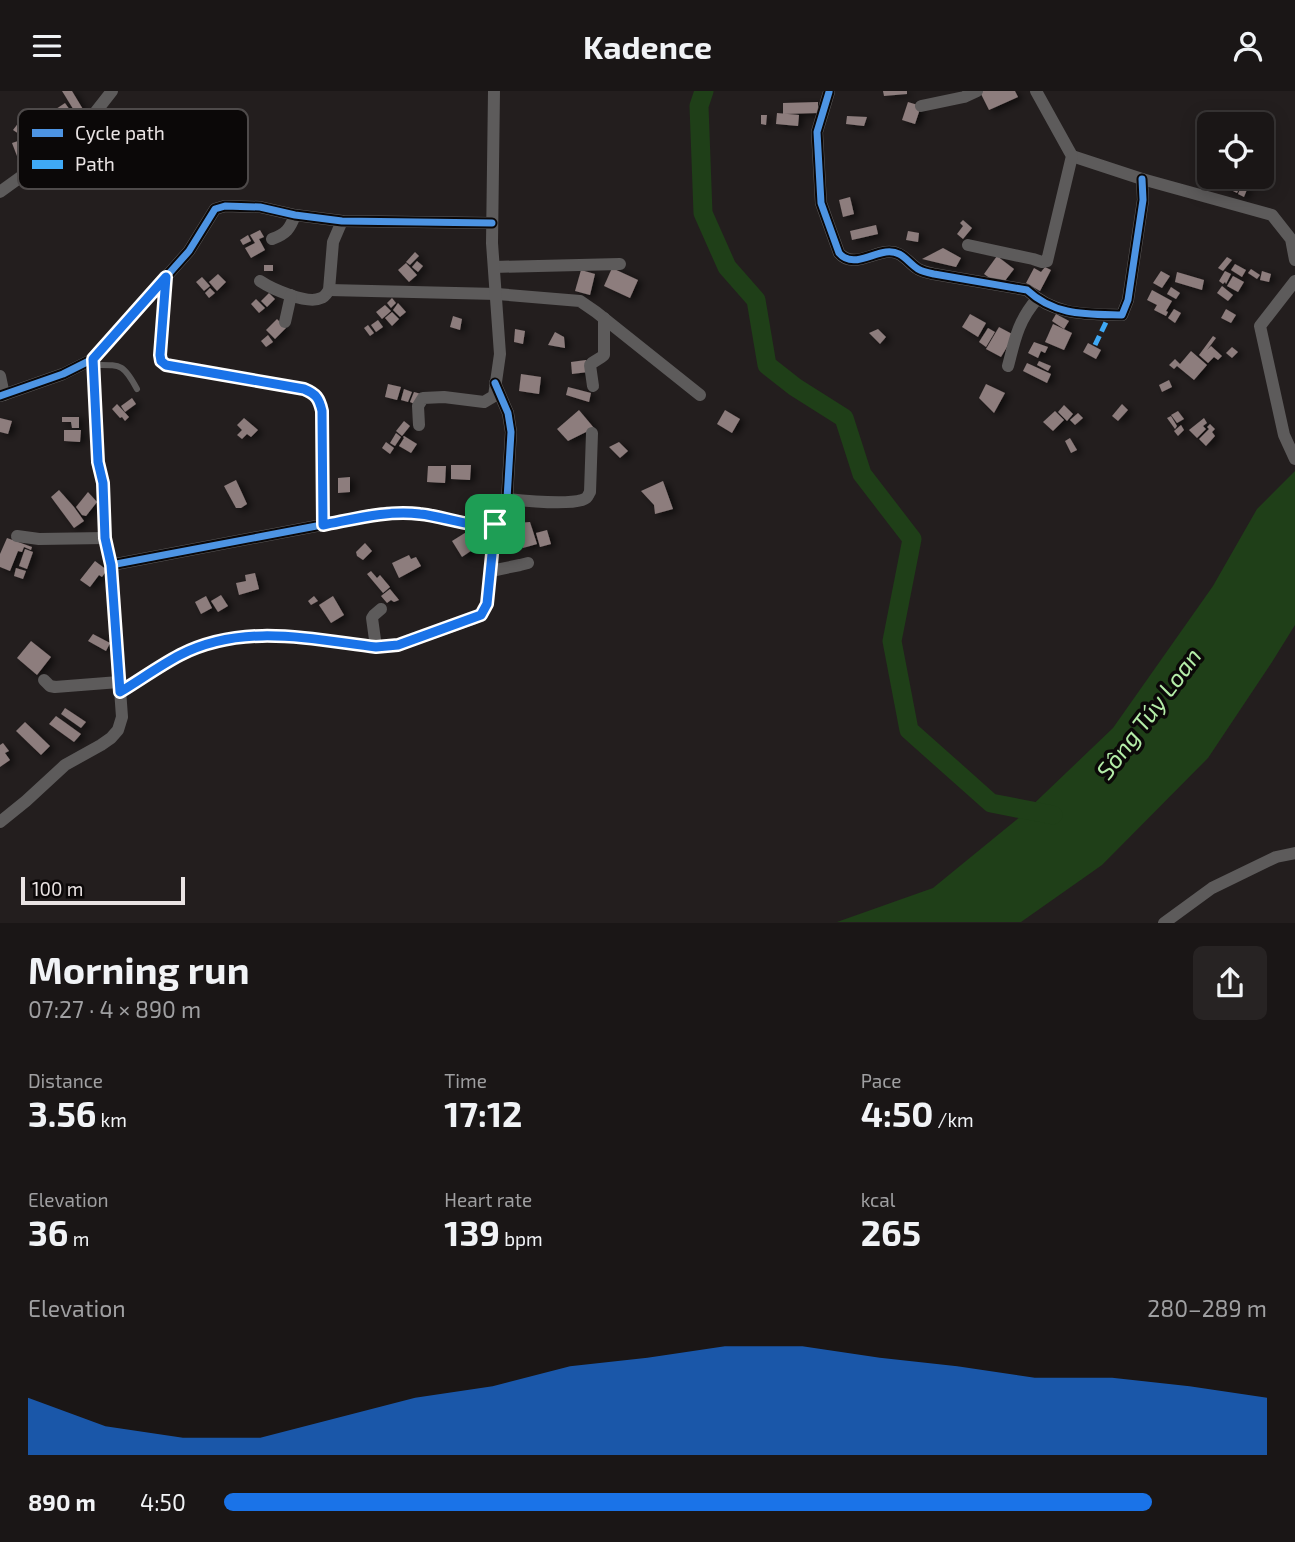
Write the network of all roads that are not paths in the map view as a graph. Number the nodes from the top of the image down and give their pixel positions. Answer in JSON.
{"nodes":[{"id":1,"x":112,"y":91,"type":"edge"},
{"id":2,"x":494,"y":91,"type":"edge"},
{"id":3,"x":977,"y":91,"type":"edge"},
{"id":4,"x":1036,"y":91,"type":"edge"},
{"id":5,"x":829,"y":92,"type":"edge"},
{"id":6,"x":921,"y":106,"type":"dead end"},
{"id":7,"x":98,"y":109,"type":"edge"},
{"id":8,"x":1072,"y":156,"type":"junction"},
{"id":9,"x":1142,"y":179,"type":"junction"},
{"id":10,"x":18,"y":180,"type":"edge"},
{"id":11,"x":0,"y":193,"type":"edge"},
{"id":12,"x":295,"y":215,"type":"junction"},
{"id":13,"x":342,"y":221,"type":"junction"},
{"id":14,"x":492,"y":223,"type":"junction"},
{"id":15,"x":272,"y":239,"type":"dead end"},
{"id":16,"x":968,"y":245,"type":"dead end"},
{"id":17,"x":1295,"y":260,"type":"edge"},
{"id":18,"x":620,"y":264,"type":"dead end"},
{"id":19,"x":494,"y":267,"type":"junction"},
{"id":20,"x":166,"y":277,"type":"junction"},
{"id":21,"x":260,"y":281,"type":"dead end"},
{"id":22,"x":1295,"y":281,"type":"edge"},
{"id":23,"x":330,"y":290,"type":"junction"},
{"id":24,"x":497,"y":294,"type":"junction"},
{"id":25,"x":291,"y":295,"type":"junction"},
{"id":26,"x":1037,"y":299,"type":"junction"},
{"id":27,"x":604,"y":318,"type":"junction"},
{"id":28,"x":285,"y":322,"type":"dead end"},
{"id":29,"x":93,"y":362,"type":"junction"},
{"id":30,"x":1008,"y":366,"type":"dead end"},
{"id":31,"x":0,"y":376,"type":"edge"},
{"id":32,"x":495,"y":383,"type":"junction"},
{"id":33,"x":593,"y":386,"type":"dead end"},
{"id":34,"x":137,"y":389,"type":"dead end"},
{"id":35,"x":699,"y":395,"type":"dead end"},
{"id":36,"x":2,"y":396,"type":"edge"},
{"id":37,"x":419,"y":425,"type":"dead end"},
{"id":38,"x":592,"y":433,"type":"dead end"},
{"id":39,"x":1295,"y":459,"type":"edge"},
{"id":40,"x":507,"y":499,"type":"junction"},
{"id":41,"x":495,"y":524,"type":"junction"},
{"id":42,"x":323,"y":525,"type":"junction"},
{"id":43,"x":17,"y":536,"type":"dead end"},
{"id":44,"x":105,"y":538,"type":"junction"},
{"id":45,"x":528,"y":562,"type":"dead end"},
{"id":46,"x":111,"y":565,"type":"junction"},
{"id":47,"x":491,"y":571,"type":"junction"},
{"id":48,"x":381,"y":610,"type":"dead end"},
{"id":49,"x":376,"y":647,"type":"junction"},
{"id":50,"x":44,"y":680,"type":"dead end"},
{"id":51,"x":120,"y":687,"type":"junction"},
{"id":52,"x":0,"y":822,"type":"edge"},
{"id":53,"x":1295,"y":853,"type":"edge"},
{"id":54,"x":1164,"y":922,"type":"edge"}],
"edges":[{"from":1,"to":7,"type":"street"},
{"from":2,"to":14,"type":"street"},
{"from":3,"to":6,"type":"street"},
{"from":4,"to":8,"type":"street"},
{"from":5,"to":26,"type":"street"},
{"from":8,"to":9,"type":"street"},
{"from":8,"to":16,"type":"street"},
{"from":9,"to":17,"type":"street"},
{"from":9,"to":26,"type":"street"},
{"from":10,"to":11,"type":"street"},
{"from":12,"to":13,"type":"street"},
{"from":12,"to":15,"type":"street"},
{"from":12,"to":20,"type":"street"},
{"from":13,"to":14,"type":"street"},
{"from":13,"to":23,"type":"street"},
{"from":14,"to":19,"type":"street"},
{"from":18,"to":19,"type":"street"},
{"from":19,"to":24,"type":"street"},
{"from":20,"to":29,"type":"street"},
{"from":20,"to":42,"type":"street"},
{"from":21,"to":25,"type":"street"},
{"from":22,"to":39,"type":"street"},
{"from":23,"to":24,"type":"street"},
{"from":23,"to":25,"type":"street"},
{"from":24,"to":27,"type":"street"},
{"from":24,"to":32,"type":"street"},
{"from":25,"to":28,"type":"street"},
{"from":26,"to":30,"type":"street"},
{"from":27,"to":33,"type":"street"},
{"from":27,"to":35,"type":"street"},
{"from":29,"to":34,"type":"lane"},
{"from":29,"to":36,"type":"street"},
{"from":29,"to":44,"type":"street"},
{"from":31,"to":36,"type":"street"},
{"from":32,"to":37,"type":"street"},
{"from":32,"to":40,"type":"street"},
{"from":38,"to":40,"type":"street"},
{"from":40,"to":41,"type":"street"},
{"from":41,"to":42,"type":"street"},
{"from":41,"to":47,"type":"street"},
{"from":42,"to":46,"type":"street"},
{"from":43,"to":44,"type":"street"},
{"from":44,"to":46,"type":"street"},
{"from":45,"to":47,"type":"street"},
{"from":46,"to":51,"type":"street"},
{"from":47,"to":49,"type":"street"},
{"from":48,"to":49,"type":"street"},
{"from":49,"to":51,"type":"street"},
{"from":50,"to":51,"type":"street"},
{"from":51,"to":52,"type":"street"},
{"from":53,"to":54,"type":"street"}]}
